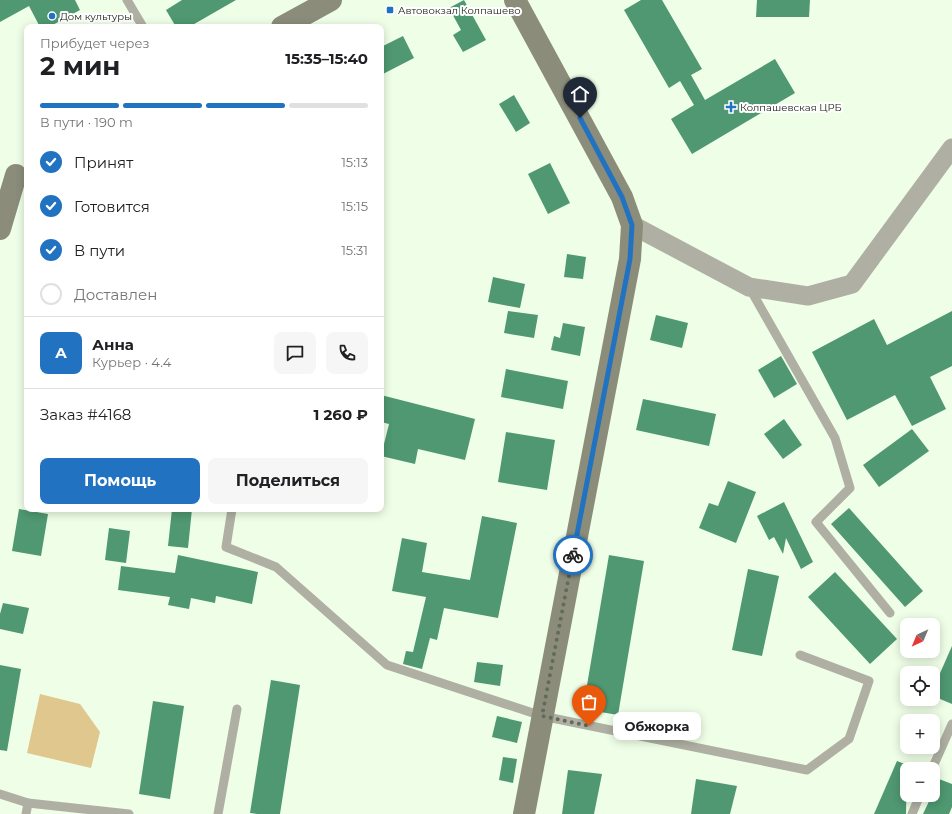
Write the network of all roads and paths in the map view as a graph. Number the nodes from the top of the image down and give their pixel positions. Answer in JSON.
{"nodes":[{"id":1,"x":127,"y":0,"type":"edge"},
{"id":2,"x":331,"y":0,"type":"edge"},
{"id":3,"x":515,"y":0,"type":"edge"},
{"id":4,"x":141,"y":24,"type":"edge"},
{"id":5,"x":287,"y":24,"type":"edge"},
{"id":6,"x":952,"y":148,"type":"edge"},
{"id":7,"x":14,"y":173,"type":"edge"},
{"id":8,"x":632,"y":225,"type":"junction"},
{"id":9,"x":0,"y":229,"type":"edge"},
{"id":10,"x":749,"y":287,"type":"junction"},
{"id":11,"x":232,"y":512,"type":"edge"},
{"id":12,"x":890,"y":613,"type":"dead end"},
{"id":13,"x":800,"y":655,"type":"dead end"},
{"id":14,"x":237,"y":709,"type":"dead end"},
{"id":15,"x":542,"y":716,"type":"junction"},
{"id":16,"x":952,"y":724,"type":"edge"},
{"id":17,"x":935,"y":762,"type":"edge"},
{"id":18,"x":0,"y":794,"type":"edge"},
{"id":19,"x":917,"y":802,"type":"edge"},
{"id":20,"x":28,"y":803,"type":"junction"},
{"id":21,"x":109,"y":812,"type":"edge"},
{"id":22,"x":26,"y":814,"type":"edge"},
{"id":23,"x":129,"y":814,"type":"edge"},
{"id":24,"x":218,"y":814,"type":"edge"},
{"id":25,"x":524,"y":814,"type":"edge"},
{"id":26,"x":912,"y":814,"type":"edge"}],
"edges":[{"from":1,"to":4,"type":"lane"},
{"from":2,"to":5,"type":"street"},
{"from":3,"to":8,"type":"street"},
{"from":6,"to":10,"type":"street"},
{"from":7,"to":9,"type":"street"},
{"from":8,"to":10,"type":"street"},
{"from":8,"to":15,"type":"street"},
{"from":10,"to":12,"type":"lane"},
{"from":11,"to":15,"type":"lane"},
{"from":13,"to":15,"type":"lane"},
{"from":14,"to":24,"type":"lane"},
{"from":15,"to":25,"type":"street"},
{"from":16,"to":17,"type":"lane"},
{"from":18,"to":20,"type":"lane"},
{"from":19,"to":26,"type":"lane"},
{"from":20,"to":21,"type":"lane"},
{"from":20,"to":22,"type":"lane"},
{"from":21,"to":23,"type":"lane"}]}
